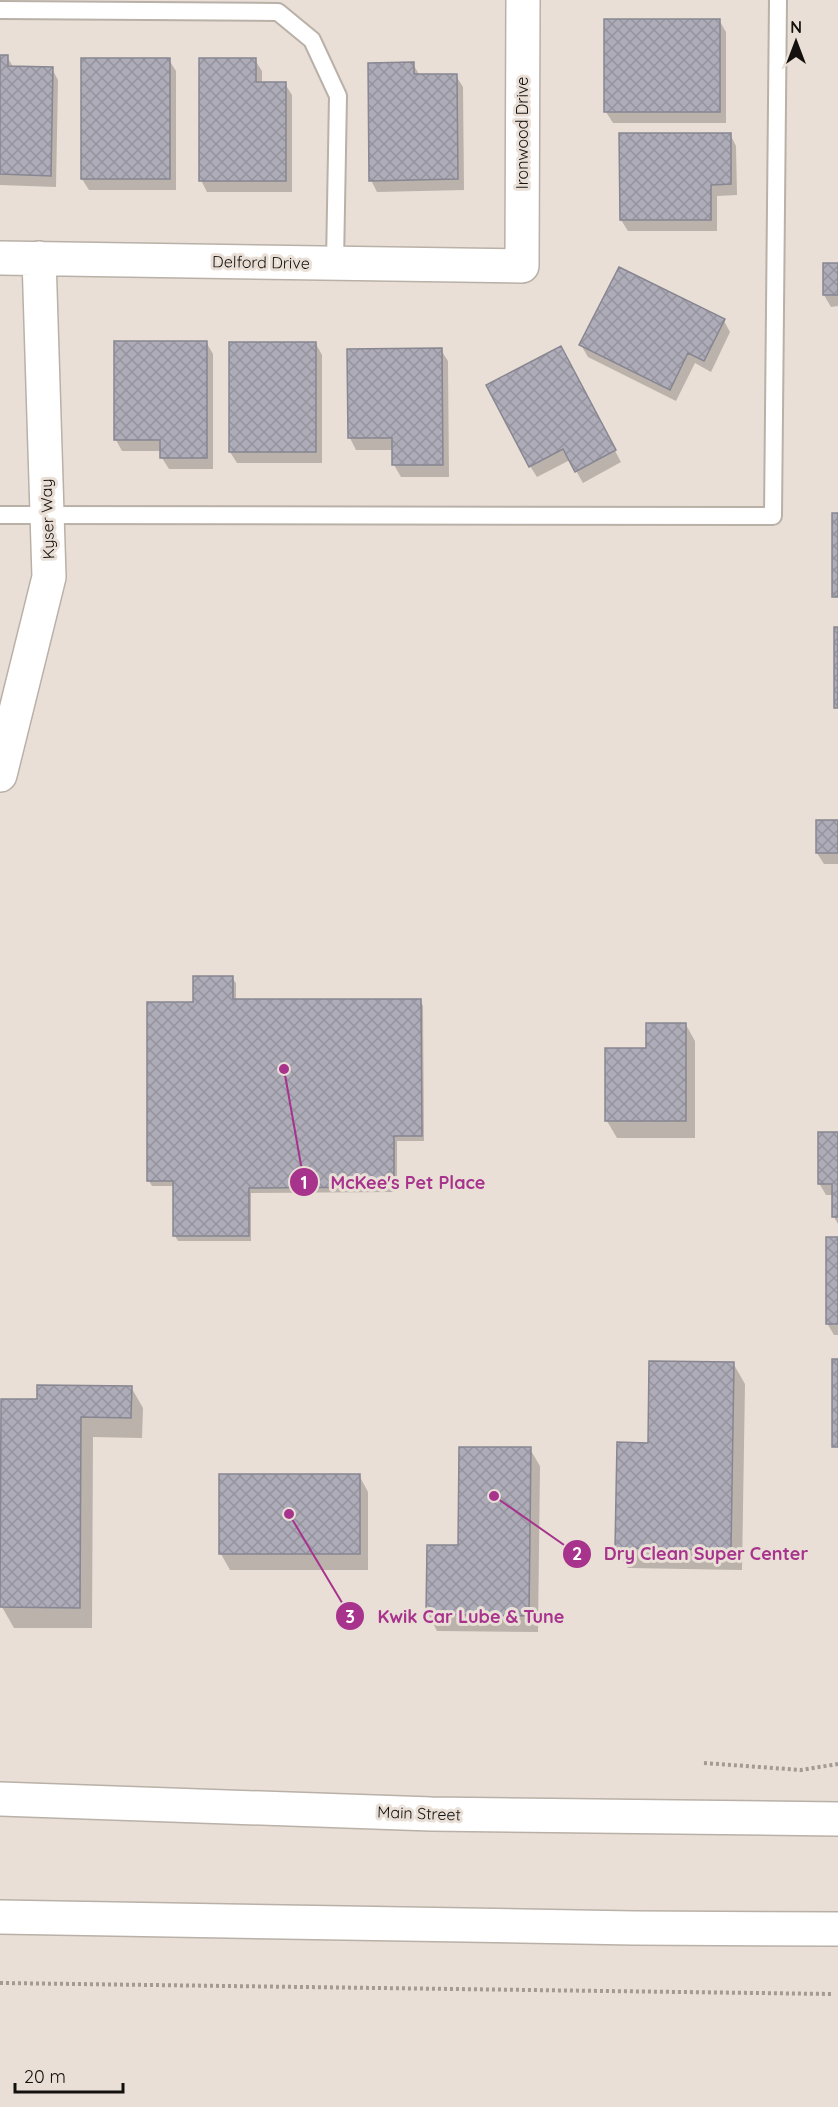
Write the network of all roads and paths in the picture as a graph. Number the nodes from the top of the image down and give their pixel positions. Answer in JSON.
{"nodes":[{"id":1,"x":523,"y":0,"type":"edge"},
{"id":2,"x":778,"y":0,"type":"edge"},
{"id":3,"x":0,"y":10,"type":"edge"},
{"id":4,"x":0,"y":258,"type":"edge"},
{"id":5,"x":39,"y":258,"type":"junction"},
{"id":6,"x":335,"y":263,"type":"junction"},
{"id":7,"x":522,"y":266,"type":"joint"},
{"id":8,"x":0,"y":515,"type":"edge"},
{"id":9,"x":47,"y":516,"type":"junction"},
{"id":10,"x":0,"y":775,"type":"edge"},
{"id":11,"x":704,"y":1763,"type":"dead end"},
{"id":12,"x":838,"y":1764,"type":"edge"},
{"id":13,"x":0,"y":1799,"type":"edge"},
{"id":14,"x":838,"y":1819,"type":"edge"},
{"id":15,"x":0,"y":1917,"type":"edge"},
{"id":16,"x":838,"y":1929,"type":"edge"},
{"id":17,"x":0,"y":1983,"type":"edge"},
{"id":18,"x":832,"y":1994,"type":"dead end"}],
"edges":[{"from":1,"to":7,"type":"main road","name":"Ironwood Drive"},
{"from":2,"to":9,"type":"lane"},
{"from":3,"to":6,"type":"lane"},
{"from":4,"to":5,"type":"main road","name":"Delford Drive"},
{"from":5,"to":6,"type":"main road","name":"Delford Drive"},
{"from":5,"to":9,"type":"main road","name":"Kyser Way"},
{"from":6,"to":7,"type":"main road","name":"Delford Drive"},
{"from":8,"to":9,"type":"lane"},
{"from":9,"to":10,"type":"main road","name":"Kyser Way"},
{"from":11,"to":12,"type":"path"},
{"from":13,"to":14,"type":"main road","name":"Main Street"},
{"from":15,"to":16,"type":"main road"},
{"from":17,"to":18,"type":"path"}]}
